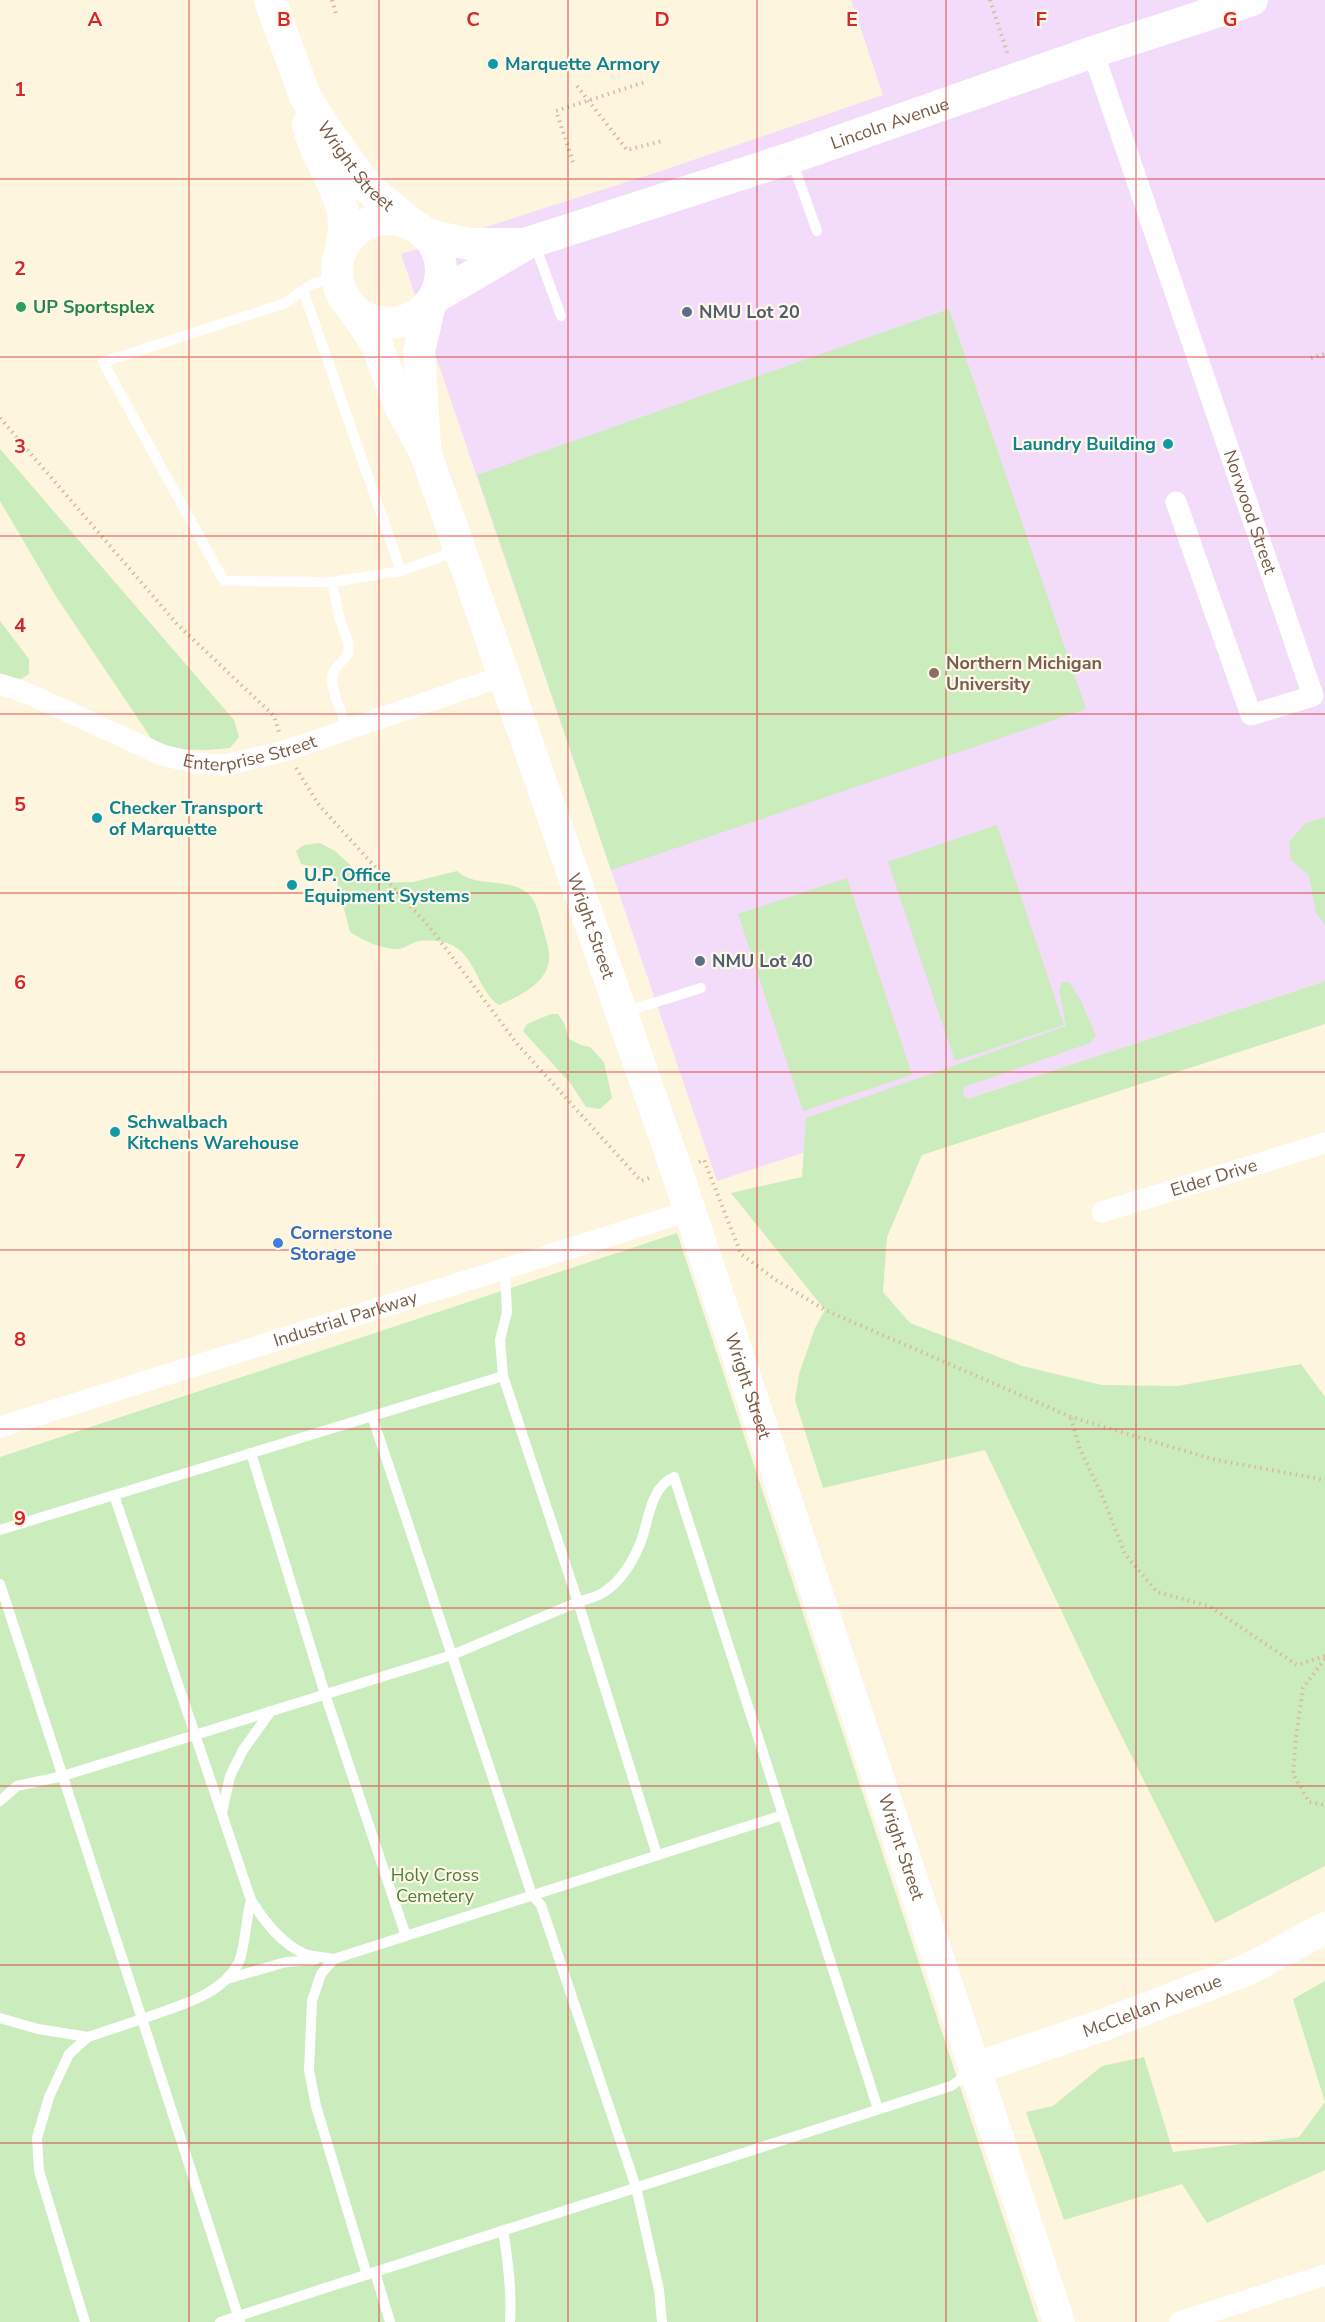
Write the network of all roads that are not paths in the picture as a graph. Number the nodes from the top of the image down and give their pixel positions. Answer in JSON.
{"nodes":[{"id":1,"x":270,"y":0,"type":"edge"},
{"id":2,"x":1252,"y":0,"type":"edge"},
{"id":3,"x":1093,"y":52,"type":"junction"},
{"id":4,"x":305,"y":96,"type":"junction"},
{"id":5,"x":791,"y":158,"type":"junction"},
{"id":6,"x":421,"y":230,"type":"junction"},
{"id":7,"x":817,"y":231,"type":"dead end"},
{"id":8,"x":531,"y":242,"type":"junction"},
{"id":9,"x":340,"y":265,"type":"junction"},
{"id":10,"x":303,"y":290,"type":"junction"},
{"id":11,"x":432,"y":301,"type":"junction"},
{"id":12,"x":353,"y":309,"type":"junction"},
{"id":13,"x":561,"y":316,"type":"dead end"},
{"id":14,"x":425,"y":452,"type":"junction"},
{"id":15,"x":1176,"y":502,"type":"dead end"},
{"id":16,"x":460,"y":550,"type":"junction"},
{"id":17,"x":401,"y":571,"type":"junction"},
{"id":18,"x":332,"y":582,"type":"junction"},
{"id":19,"x":503,"y":675,"type":"junction"},
{"id":20,"x":0,"y":684,"type":"edge"},
{"id":21,"x":348,"y":729,"type":"junction"},
{"id":22,"x":701,"y":988,"type":"dead end"},
{"id":23,"x":622,"y":1013,"type":"junction"},
{"id":24,"x":1325,"y":1143,"type":"edge"},
{"id":25,"x":689,"y":1211,"type":"junction"},
{"id":26,"x":1102,"y":1212,"type":"dead end"},
{"id":27,"x":505,"y":1269,"type":"junction"},
{"id":28,"x":503,"y":1376,"type":"junction"},
{"id":29,"x":372,"y":1416,"type":"junction"},
{"id":30,"x":0,"y":1427,"type":"edge"},
{"id":31,"x":250,"y":1453,"type":"junction"},
{"id":32,"x":114,"y":1495,"type":"junction"},
{"id":33,"x":0,"y":1530,"type":"edge"},
{"id":34,"x":0,"y":1584,"type":"edge"},
{"id":35,"x":578,"y":1602,"type":"junction"},
{"id":36,"x":452,"y":1655,"type":"junction"},
{"id":37,"x":325,"y":1694,"type":"junction"},
{"id":38,"x":272,"y":1710,"type":"junction"},
{"id":39,"x":195,"y":1734,"type":"junction"},
{"id":40,"x":63,"y":1776,"type":"junction"},
{"id":41,"x":1,"y":1798,"type":"edge"},
{"id":42,"x":222,"y":1814,"type":"junction"},
{"id":43,"x":783,"y":1815,"type":"junction"},
{"id":44,"x":657,"y":1855,"type":"junction"},
{"id":45,"x":532,"y":1895,"type":"junction"},
{"id":46,"x":251,"y":1900,"type":"junction"},
{"id":47,"x":1325,"y":1928,"type":"edge"},
{"id":48,"x":406,"y":1936,"type":"junction"},
{"id":49,"x":334,"y":1959,"type":"junction"},
{"id":50,"x":226,"y":1979,"type":"junction"},
{"id":51,"x":142,"y":2019,"type":"junction"},
{"id":52,"x":3,"y":2021,"type":"edge"},
{"id":53,"x":88,"y":2037,"type":"junction"},
{"id":54,"x":974,"y":2068,"type":"junction"},
{"id":55,"x":878,"y":2109,"type":"junction"},
{"id":56,"x":636,"y":2187,"type":"junction"},
{"id":57,"x":502,"y":2230,"type":"junction"},
{"id":58,"x":371,"y":2273,"type":"junction"},
{"id":59,"x":1325,"y":2275,"type":"edge"},
{"id":60,"x":239,"y":2319,"type":"edge"},
{"id":61,"x":85,"y":2322,"type":"edge"},
{"id":62,"x":220,"y":2322,"type":"edge"},
{"id":63,"x":390,"y":2322,"type":"edge"},
{"id":64,"x":510,"y":2322,"type":"edge"},
{"id":65,"x":662,"y":2322,"type":"edge"},
{"id":66,"x":1059,"y":2322,"type":"edge"},
{"id":67,"x":1180,"y":2322,"type":"edge"}],
"edges":[{"from":1,"to":4,"type":"main road","name":"Wright Street"},
{"from":2,"to":3,"type":"main road","name":"Lincoln Avenue"},
{"from":3,"to":5,"type":"main road","name":"Lincoln Avenue"},
{"from":3,"to":15,"type":"street","name":"Norwood Street"},
{"from":4,"to":6,"type":"main road","name":"Wright Street"},
{"from":4,"to":9,"type":"main road","name":"Wright Street"},
{"from":5,"to":7,"type":"lane"},
{"from":5,"to":8,"type":"main road","name":"Lincoln Avenue"},
{"from":6,"to":8,"type":"main road","name":"Lincoln Avenue"},
{"from":6,"to":9,"type":"main road"},
{"from":6,"to":11,"type":"main road"},
{"from":8,"to":11,"type":"main road","name":"Lincoln Avenue"},
{"from":8,"to":13,"type":"lane"},
{"from":9,"to":10,"type":"lane"},
{"from":9,"to":12,"type":"main road"},
{"from":10,"to":17,"type":"lane"},
{"from":10,"to":18,"type":"lane"},
{"from":11,"to":12,"type":"main road"},
{"from":11,"to":14,"type":"main road","name":"Wright Street"},
{"from":12,"to":14,"type":"main road","name":"Wright Street"},
{"from":14,"to":16,"type":"main road","name":"Wright Street"},
{"from":16,"to":17,"type":"lane"},
{"from":16,"to":19,"type":"main road","name":"Wright Street"},
{"from":17,"to":18,"type":"lane"},
{"from":18,"to":21,"type":"lane"},
{"from":19,"to":21,"type":"street","name":"Enterprise Street"},
{"from":19,"to":23,"type":"main road","name":"Wright Street"},
{"from":20,"to":21,"type":"street","name":"Enterprise Street"},
{"from":22,"to":23,"type":"lane"},
{"from":23,"to":25,"type":"main road","name":"Wright Street"},
{"from":24,"to":26,"type":"street","name":"Elder Drive"},
{"from":25,"to":27,"type":"street","name":"Industrial Parkway"},
{"from":25,"to":54,"type":"main road","name":"Wright Street"},
{"from":27,"to":28,"type":"lane"},
{"from":27,"to":30,"type":"street","name":"Industrial Parkway"},
{"from":28,"to":29,"type":"lane"},
{"from":28,"to":35,"type":"lane"},
{"from":29,"to":31,"type":"lane"},
{"from":29,"to":36,"type":"lane"},
{"from":31,"to":32,"type":"lane"},
{"from":31,"to":37,"type":"lane"},
{"from":32,"to":33,"type":"lane"},
{"from":32,"to":39,"type":"lane"},
{"from":34,"to":40,"type":"lane"},
{"from":35,"to":36,"type":"lane"},
{"from":35,"to":43,"type":"lane"},
{"from":35,"to":44,"type":"lane"},
{"from":36,"to":37,"type":"lane"},
{"from":36,"to":45,"type":"lane"},
{"from":37,"to":38,"type":"lane"},
{"from":37,"to":48,"type":"lane"},
{"from":38,"to":39,"type":"lane"},
{"from":38,"to":42,"type":"lane"},
{"from":39,"to":40,"type":"lane"},
{"from":39,"to":42,"type":"lane"},
{"from":40,"to":41,"type":"lane"},
{"from":40,"to":51,"type":"lane"},
{"from":42,"to":46,"type":"lane"},
{"from":43,"to":44,"type":"lane"},
{"from":43,"to":55,"type":"lane"},
{"from":44,"to":45,"type":"lane"},
{"from":45,"to":48,"type":"lane"},
{"from":45,"to":56,"type":"lane"},
{"from":46,"to":49,"type":"lane"},
{"from":46,"to":50,"type":"lane"},
{"from":47,"to":54,"type":"main road","name":"McClellan Avenue"},
{"from":48,"to":49,"type":"lane"},
{"from":49,"to":50,"type":"lane"},
{"from":49,"to":58,"type":"lane"},
{"from":50,"to":51,"type":"lane"},
{"from":51,"to":53,"type":"lane"},
{"from":51,"to":60,"type":"lane"},
{"from":52,"to":53,"type":"lane"},
{"from":53,"to":61,"type":"lane"},
{"from":54,"to":55,"type":"lane"},
{"from":54,"to":66,"type":"main road","name":"Wright Street"},
{"from":55,"to":56,"type":"lane"},
{"from":56,"to":57,"type":"lane"},
{"from":56,"to":65,"type":"lane"},
{"from":57,"to":58,"type":"lane"},
{"from":57,"to":64,"type":"lane"},
{"from":58,"to":60,"type":"lane"},
{"from":58,"to":63,"type":"lane"},
{"from":59,"to":67,"type":"street"},
{"from":60,"to":62,"type":"lane"}]}
